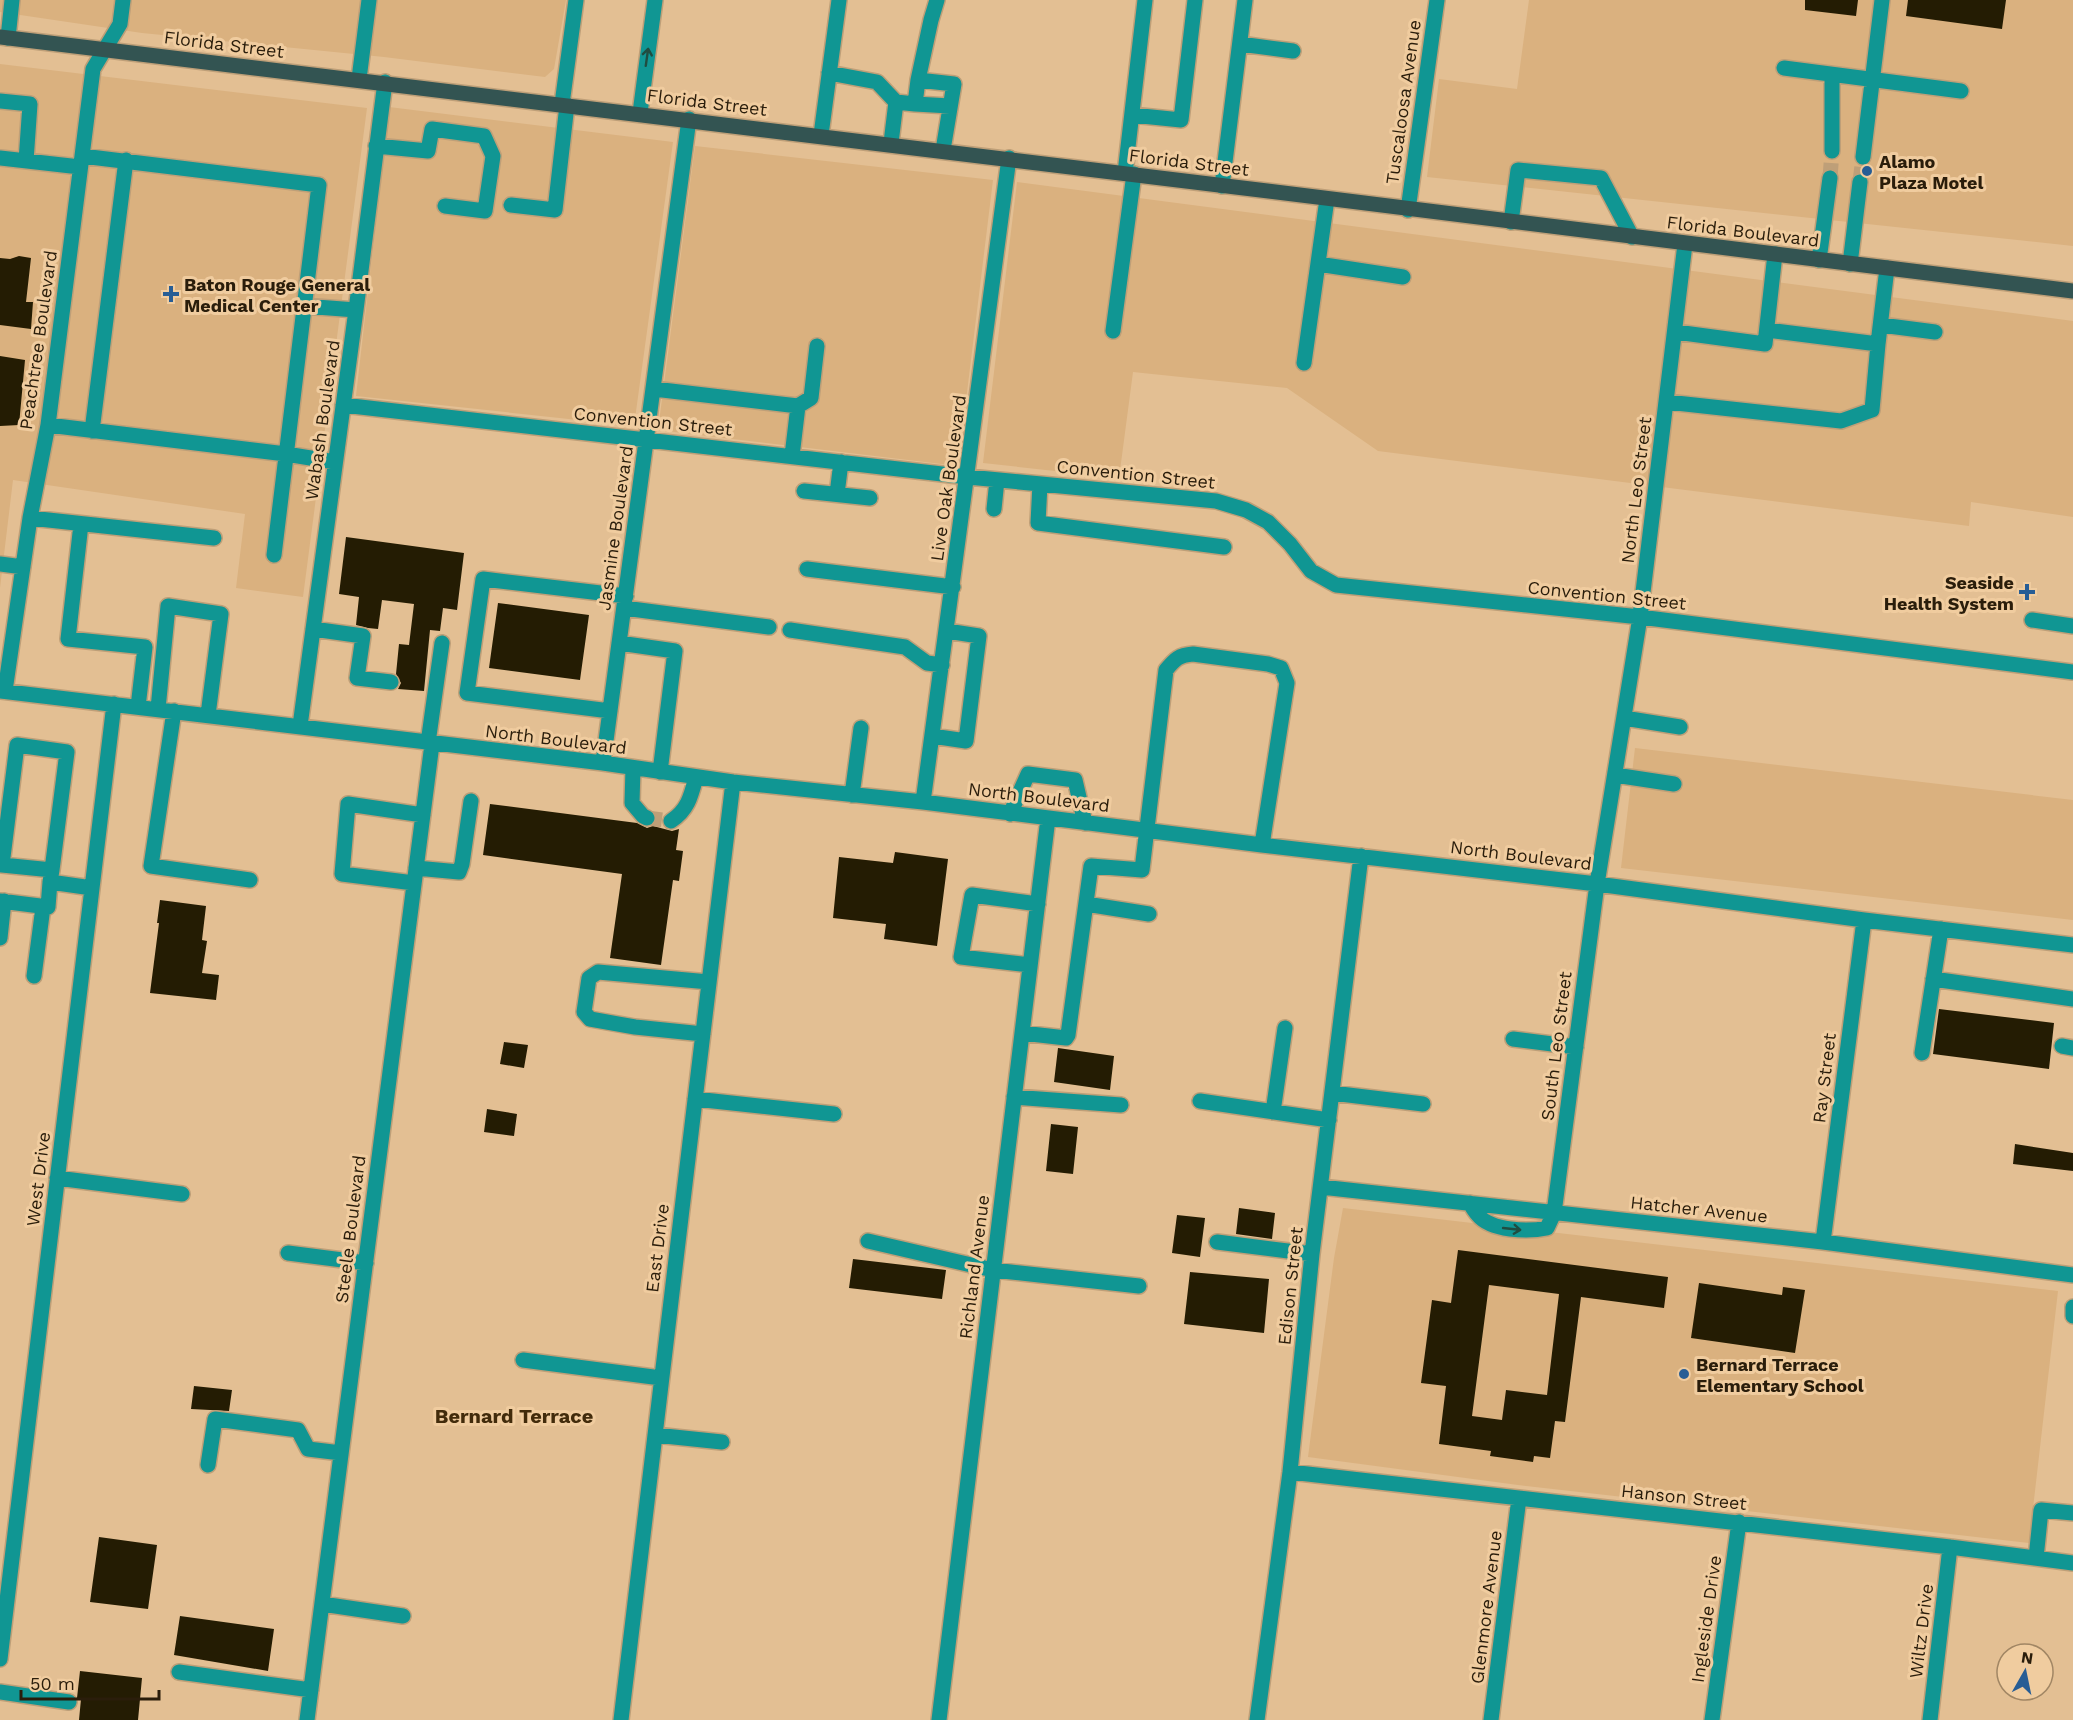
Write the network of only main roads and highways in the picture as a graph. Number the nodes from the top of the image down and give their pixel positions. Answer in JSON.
{"nodes":[{"id":1,"x":4,"y":38,"type":"edge"},
{"id":2,"x":1408,"y":210,"type":"joint"},
{"id":3,"x":2073,"y":291,"type":"edge"}],
"edges":[{"from":1,"to":2,"type":"main road","name":"Florida Street"},
{"from":2,"to":3,"type":"main road","name":"Florida Boulevard"}]}
